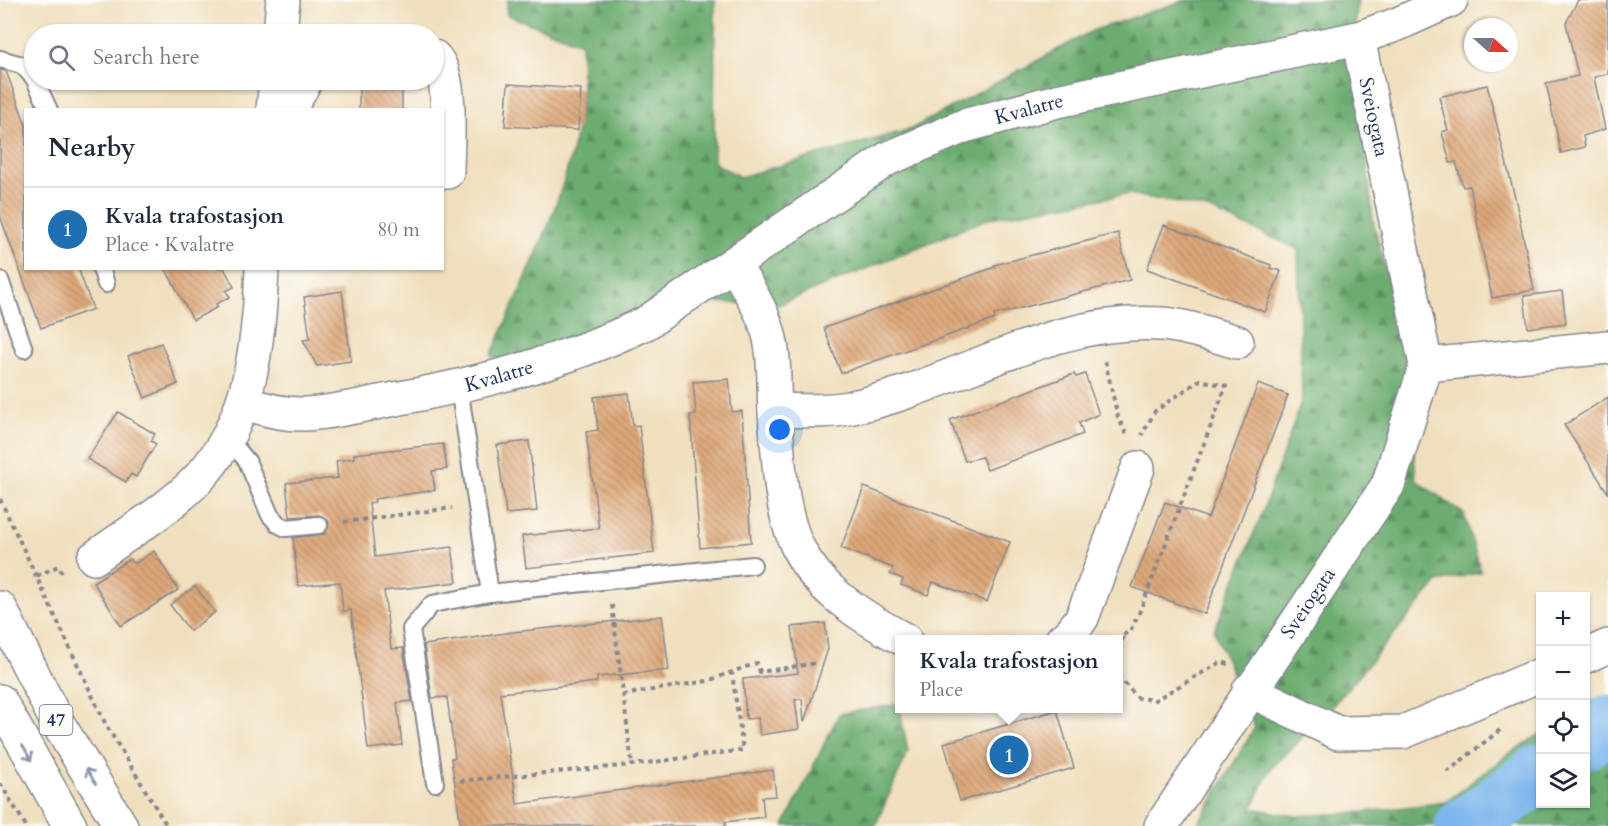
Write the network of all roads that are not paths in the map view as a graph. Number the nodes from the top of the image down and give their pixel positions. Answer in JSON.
{"nodes":[{"id":1,"x":283,"y":0,"type":"edge"},
{"id":2,"x":1451,"y":0,"type":"edge"},
{"id":3,"x":281,"y":24,"type":"edge"},
{"id":4,"x":1358,"y":38,"type":"junction"},
{"id":5,"x":0,"y":58,"type":"edge"},
{"id":6,"x":24,"y":67,"type":"edge"},
{"id":7,"x":444,"y":74,"type":"edge"},
{"id":8,"x":40,"y":90,"type":"edge"},
{"id":9,"x":275,"y":90,"type":"edge"},
{"id":10,"x":300,"y":90,"type":"edge"},
{"id":11,"x":48,"y":108,"type":"edge"},
{"id":12,"x":273,"y":108,"type":"edge"},
{"id":13,"x":290,"y":108,"type":"edge"},
{"id":14,"x":447,"y":172,"type":"dead end"},
{"id":15,"x":734,"y":264,"type":"junction"},
{"id":16,"x":262,"y":270,"type":"edge"},
{"id":17,"x":0,"y":280,"type":"edge"},
{"id":18,"x":1237,"y":342,"type":"dead end"},
{"id":19,"x":1608,"y":347,"type":"edge"},
{"id":20,"x":24,"y":348,"type":"dead end"},
{"id":21,"x":1426,"y":366,"type":"junction"},
{"id":22,"x":459,"y":387,"type":"junction"},
{"id":23,"x":243,"y":402,"type":"junction"},
{"id":24,"x":775,"y":410,"type":"junction"},
{"id":25,"x":227,"y":438,"type":"junction"},
{"id":26,"x":1136,"y":459,"type":"road end"},
{"id":27,"x":318,"y":525,"type":"road end"},
{"id":28,"x":94,"y":558,"type":"dead end"},
{"id":29,"x":753,"y":565,"type":"dead end"},
{"id":30,"x":490,"y":593,"type":"junction"},
{"id":31,"x":0,"y":608,"type":"edge"},
{"id":32,"x":898,"y":635,"type":"edge"},
{"id":33,"x":1069,"y":635,"type":"edge"},
{"id":34,"x":1608,"y":646,"type":"edge"},
{"id":35,"x":1590,"y":654,"type":"edge"},
{"id":36,"x":1536,"y":677,"type":"edge"},
{"id":37,"x":1249,"y":690,"type":"junction"},
{"id":38,"x":0,"y":701,"type":"edge"},
{"id":39,"x":435,"y":783,"type":"road end"},
{"id":40,"x":70,"y":826,"type":"edge"},
{"id":41,"x":121,"y":826,"type":"edge"},
{"id":42,"x":1161,"y":826,"type":"edge"}],
"edges":[{"from":1,"to":3,"type":"street"},
{"from":2,"to":4,"type":"street"},
{"from":4,"to":15,"type":"street","name":"Kvalatre"},
{"from":4,"to":21,"type":"street","name":"Sveiogata"},
{"from":5,"to":6,"type":"lane"},
{"from":7,"to":14,"type":"street"},
{"from":8,"to":11,"type":"lane"},
{"from":9,"to":12,"type":"street"},
{"from":10,"to":13,"type":"street"},
{"from":15,"to":22,"type":"street","name":"Kvalatre"},
{"from":15,"to":24,"type":"street"},
{"from":16,"to":23,"type":"street"},
{"from":17,"to":20,"type":"lane"},
{"from":18,"to":24,"type":"street"},
{"from":19,"to":21,"type":"street"},
{"from":21,"to":37,"type":"street","name":"Sveiogata"},
{"from":22,"to":23,"type":"street","name":"Kvalatre"},
{"from":22,"to":30,"type":"lane"},
{"from":23,"to":25,"type":"street"},
{"from":24,"to":32,"type":"street"},
{"from":25,"to":27,"type":"lane"},
{"from":25,"to":28,"type":"street"},
{"from":26,"to":33,"type":"street"},
{"from":29,"to":30,"type":"lane"},
{"from":30,"to":39,"type":"lane"},
{"from":41,"to":31,"type":"street","number":"47","one_way":true},
{"from":34,"to":35,"type":"street"},
{"from":36,"to":37,"type":"street"},
{"from":37,"to":42,"type":"street","name":"Sveiogata"},
{"from":38,"to":40,"type":"street","number":"47","one_way":true}]}
